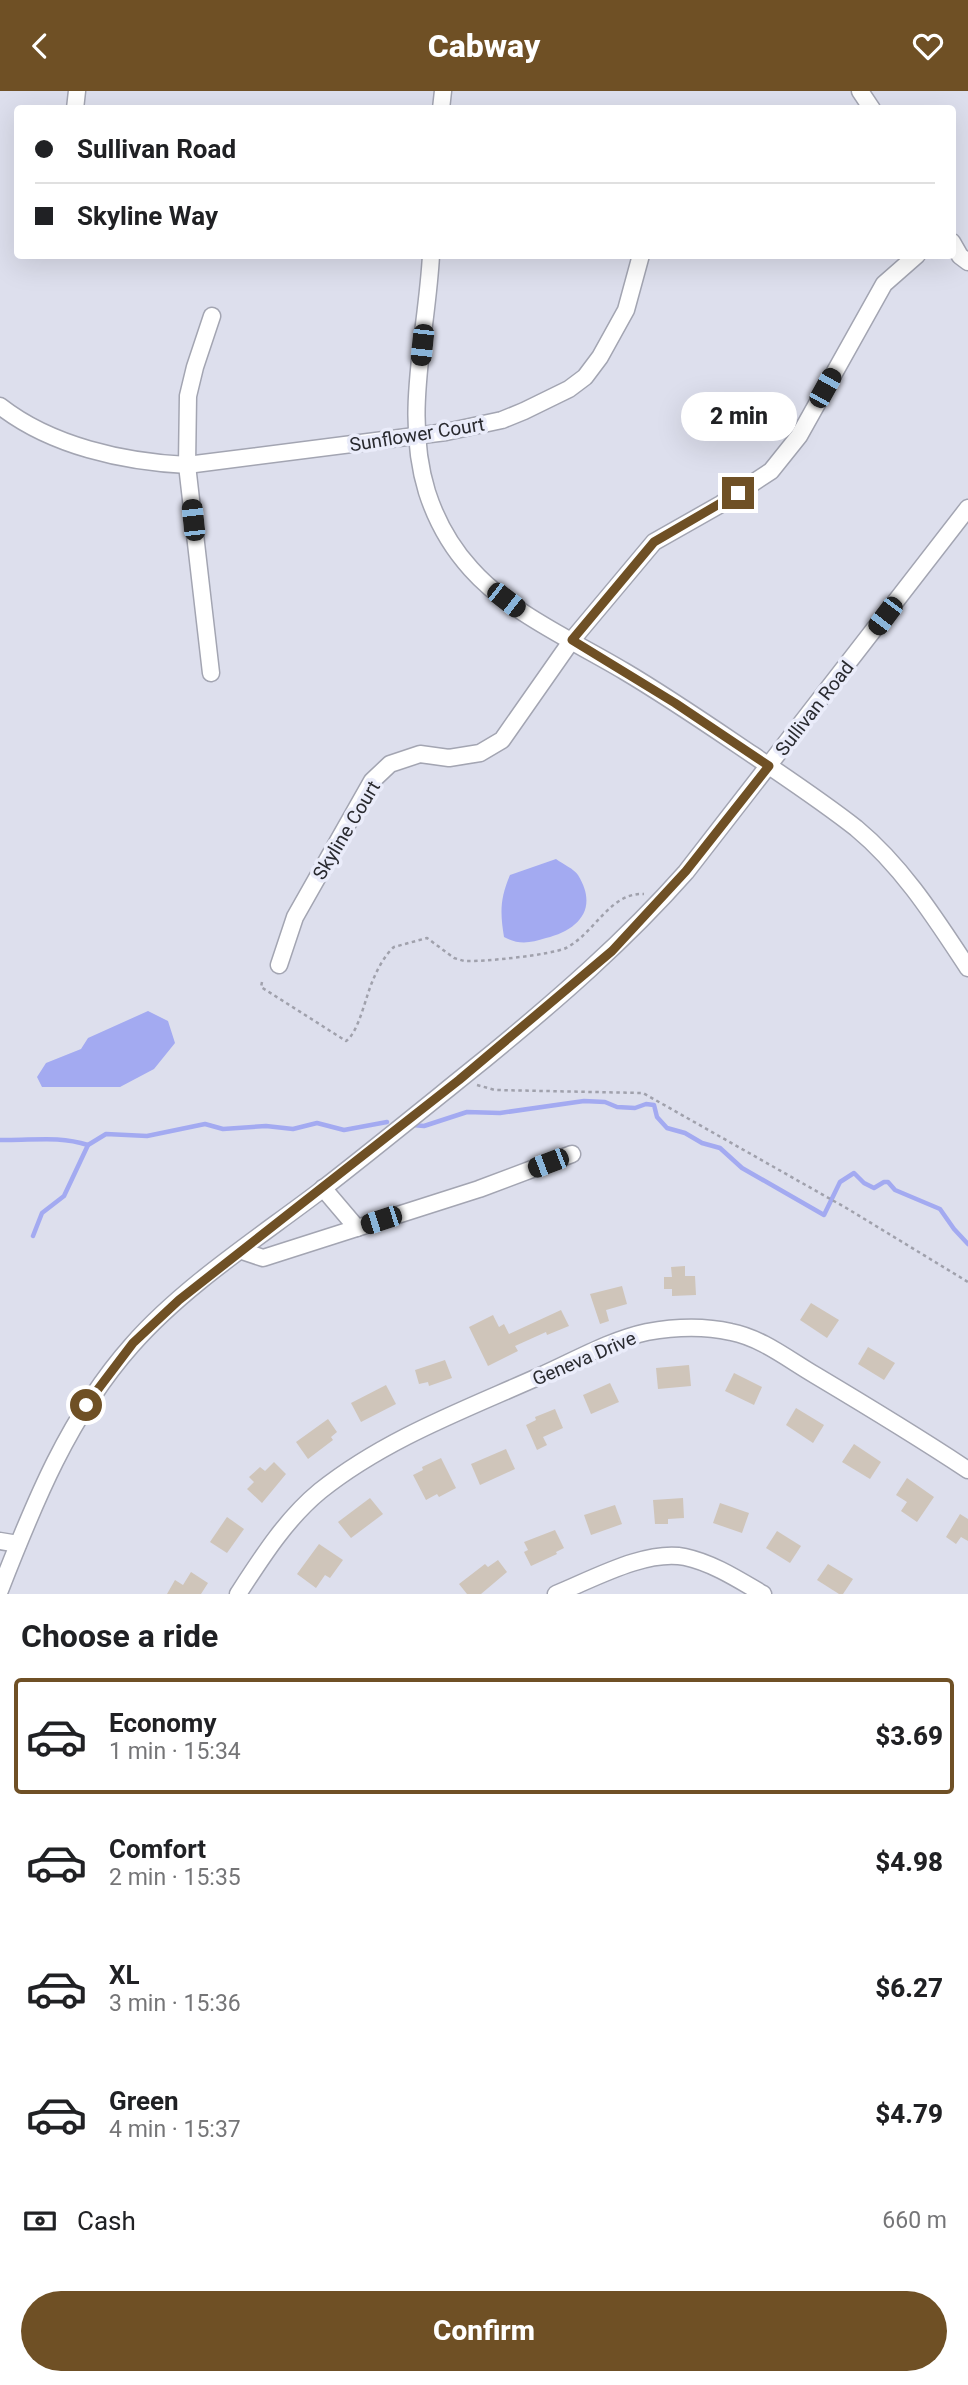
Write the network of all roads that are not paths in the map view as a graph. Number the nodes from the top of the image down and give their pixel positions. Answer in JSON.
{"nodes":[{"id":1,"x":956,"y":249,"type":"edge"},
{"id":2,"x":431,"y":259,"type":"edge"},
{"id":3,"x":640,"y":259,"type":"edge"},
{"id":4,"x":912,"y":259,"type":"edge"},
{"id":5,"x":968,"y":263,"type":"edge"},
{"id":6,"x":212,"y":316,"type":"dead end"},
{"id":7,"x":0,"y":406,"type":"edge"},
{"id":8,"x":417,"y":435,"type":"junction"},
{"id":9,"x":187,"y":465,"type":"junction"},
{"id":10,"x":968,"y":508,"type":"edge"},
{"id":11,"x":572,"y":640,"type":"junction"},
{"id":12,"x":211,"y":673,"type":"dead end"},
{"id":13,"x":769,"y":766,"type":"junction"},
{"id":14,"x":279,"y":965,"type":"dead end"},
{"id":15,"x":968,"y":968,"type":"edge"},
{"id":16,"x":572,"y":1154,"type":"dead end"},
{"id":17,"x":323,"y":1188,"type":"junction"},
{"id":18,"x":357,"y":1228,"type":"junction"},
{"id":19,"x":242,"y":1251,"type":"junction"},
{"id":20,"x":968,"y":1470,"type":"edge"},
{"id":21,"x":0,"y":1541,"type":"edge"},
{"id":22,"x":18,"y":1544,"type":"junction"},
{"id":23,"x":0,"y":1590,"type":"edge"},
{"id":24,"x":238,"y":1594,"type":"edge"},
{"id":25,"x":556,"y":1594,"type":"edge"},
{"id":26,"x":763,"y":1594,"type":"edge"}],
"edges":[{"from":1,"to":5,"type":"street"},
{"from":2,"to":8,"type":"street"},
{"from":3,"to":8,"type":"street","name":"Sunflower Court"},
{"from":4,"to":11,"type":"street","name":"Skyline Court"},
{"from":6,"to":9,"type":"street"},
{"from":7,"to":9,"type":"street","name":"Sunflower Court"},
{"from":8,"to":9,"type":"street","name":"Sunflower Court"},
{"from":8,"to":11,"type":"street"},
{"from":9,"to":12,"type":"street"},
{"from":10,"to":13,"type":"street","name":"Sullivan Road"},
{"from":11,"to":13,"type":"street"},
{"from":11,"to":14,"type":"street","name":"Skyline Court"},
{"from":13,"to":15,"type":"street"},
{"from":13,"to":17,"type":"street","name":"Sullivan Road"},
{"from":16,"to":18,"type":"street"},
{"from":17,"to":18,"type":"street"},
{"from":17,"to":19,"type":"street","name":"Sullivan Road"},
{"from":18,"to":19,"type":"street"},
{"from":19,"to":22,"type":"street","name":"Sullivan Road"},
{"from":20,"to":24,"type":"street","name":"Geneva Drive"},
{"from":21,"to":22,"type":"street"},
{"from":22,"to":23,"type":"street","name":"Sullivan Road"},
{"from":25,"to":26,"type":"street"}]}
